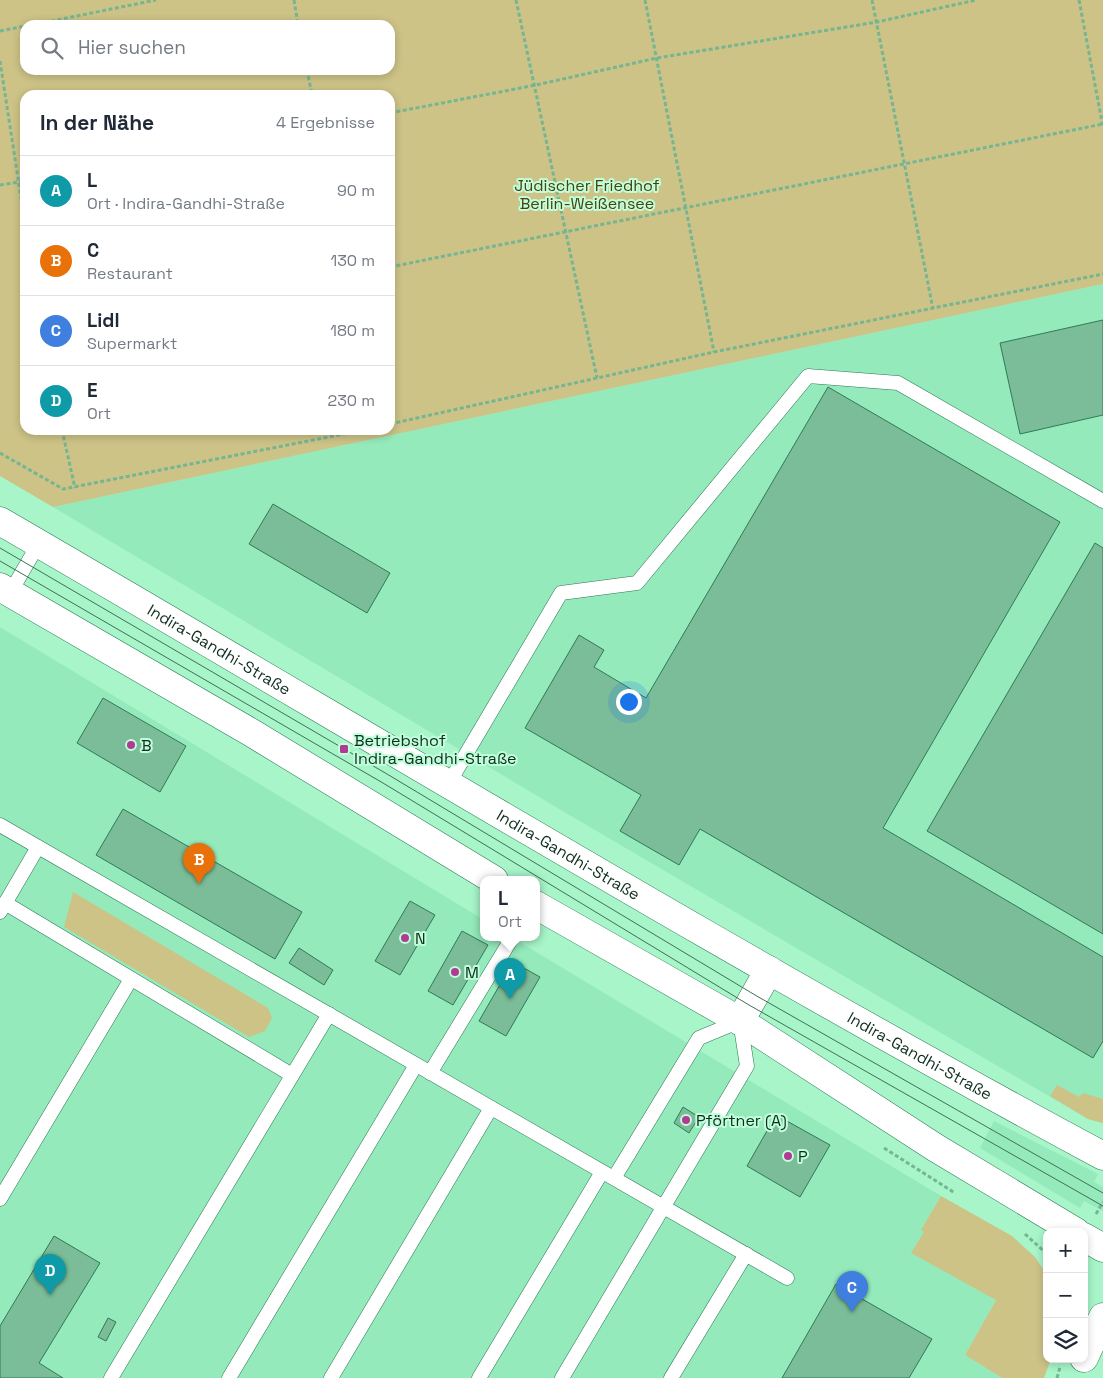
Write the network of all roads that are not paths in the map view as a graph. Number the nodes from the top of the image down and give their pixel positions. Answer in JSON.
{"nodes":[{"id":1,"x":1103,"y":501,"type":"edge"},
{"id":2,"x":0,"y":521,"type":"edge"},
{"id":3,"x":39,"y":544,"type":"junction"},
{"id":4,"x":5,"y":590,"type":"edge"},
{"id":5,"x":449,"y":784,"type":"junction"},
{"id":6,"x":0,"y":825,"type":"edge"},
{"id":7,"x":38,"y":847,"type":"junction"},
{"id":8,"x":487,"y":876,"type":"edge"},
{"id":9,"x":540,"y":907,"type":"edge"},
{"id":10,"x":2,"y":908,"type":"edge"},
{"id":11,"x":510,"y":941,"type":"edge"},
{"id":12,"x":769,"y":970,"type":"junction"},
{"id":13,"x":131,"y":979,"type":"junction"},
{"id":14,"x":329,"y":1014,"type":"junction"},
{"id":15,"x":740,"y":1021,"type":"junction"},
{"id":16,"x":416,"y":1065,"type":"junction"},
{"id":17,"x":430,"y":1073,"type":"junction"},
{"id":18,"x":292,"y":1076,"type":"junction"},
{"id":19,"x":491,"y":1108,"type":"junction"},
{"id":20,"x":1103,"y":1156,"type":"edge"},
{"id":21,"x":608,"y":1175,"type":"junction"},
{"id":22,"x":0,"y":1200,"type":"edge"},
{"id":23,"x":665,"y":1208,"type":"junction"},
{"id":24,"x":1069,"y":1228,"type":"edge"},
{"id":25,"x":1088,"y":1239,"type":"edge"},
{"id":26,"x":1103,"y":1248,"type":"edge"},
{"id":27,"x":746,"y":1254,"type":"junction"},
{"id":28,"x":788,"y":1278,"type":"dead end"},
{"id":29,"x":1103,"y":1317,"type":"edge"},
{"id":30,"x":1088,"y":1350,"type":"edge"},
{"id":31,"x":1082,"y":1363,"type":"edge"},
{"id":32,"x":111,"y":1378,"type":"edge"},
{"id":33,"x":229,"y":1378,"type":"edge"},
{"id":34,"x":331,"y":1378,"type":"edge"},
{"id":35,"x":479,"y":1378,"type":"edge"},
{"id":36,"x":562,"y":1378,"type":"edge"},
{"id":37,"x":670,"y":1378,"type":"edge"},
{"id":38,"x":1075,"y":1378,"type":"edge"}],
"edges":[{"from":1,"to":5,"type":"lane"},
{"from":2,"to":3,"type":"main road","name":"Indira-Gandhi-Straße"},
{"from":3,"to":4,"type":"lane"},
{"from":3,"to":5,"type":"main road","name":"Indira-Gandhi-Straße"},
{"from":4,"to":8,"type":"main road"},
{"from":5,"to":12,"type":"main road","name":"Indira-Gandhi-Straße"},
{"from":6,"to":7,"type":"lane"},
{"from":7,"to":10,"type":"lane"},
{"from":7,"to":14,"type":"lane"},
{"from":9,"to":15,"type":"main road"},
{"from":10,"to":13,"type":"lane"},
{"from":11,"to":17,"type":"lane"},
{"from":12,"to":15,"type":"main road"},
{"from":12,"to":20,"type":"main road","name":"Indira-Gandhi-Straße"},
{"from":13,"to":18,"type":"lane"},
{"from":13,"to":22,"type":"lane"},
{"from":14,"to":16,"type":"lane"},
{"from":14,"to":18,"type":"lane"},
{"from":15,"to":21,"type":"lane"},
{"from":15,"to":23,"type":"lane"},
{"from":15,"to":24,"type":"main road"},
{"from":16,"to":17,"type":"lane"},
{"from":16,"to":33,"type":"lane"},
{"from":17,"to":19,"type":"lane"},
{"from":18,"to":32,"type":"lane"},
{"from":19,"to":21,"type":"lane"},
{"from":19,"to":34,"type":"lane"},
{"from":21,"to":23,"type":"lane"},
{"from":21,"to":35,"type":"lane"},
{"from":23,"to":27,"type":"lane"},
{"from":23,"to":36,"type":"lane"},
{"from":25,"to":26,"type":"main road"},
{"from":27,"to":28,"type":"lane"},
{"from":27,"to":37,"type":"lane"},
{"from":29,"to":30,"type":"main road"},
{"from":31,"to":38,"type":"main road"}]}
